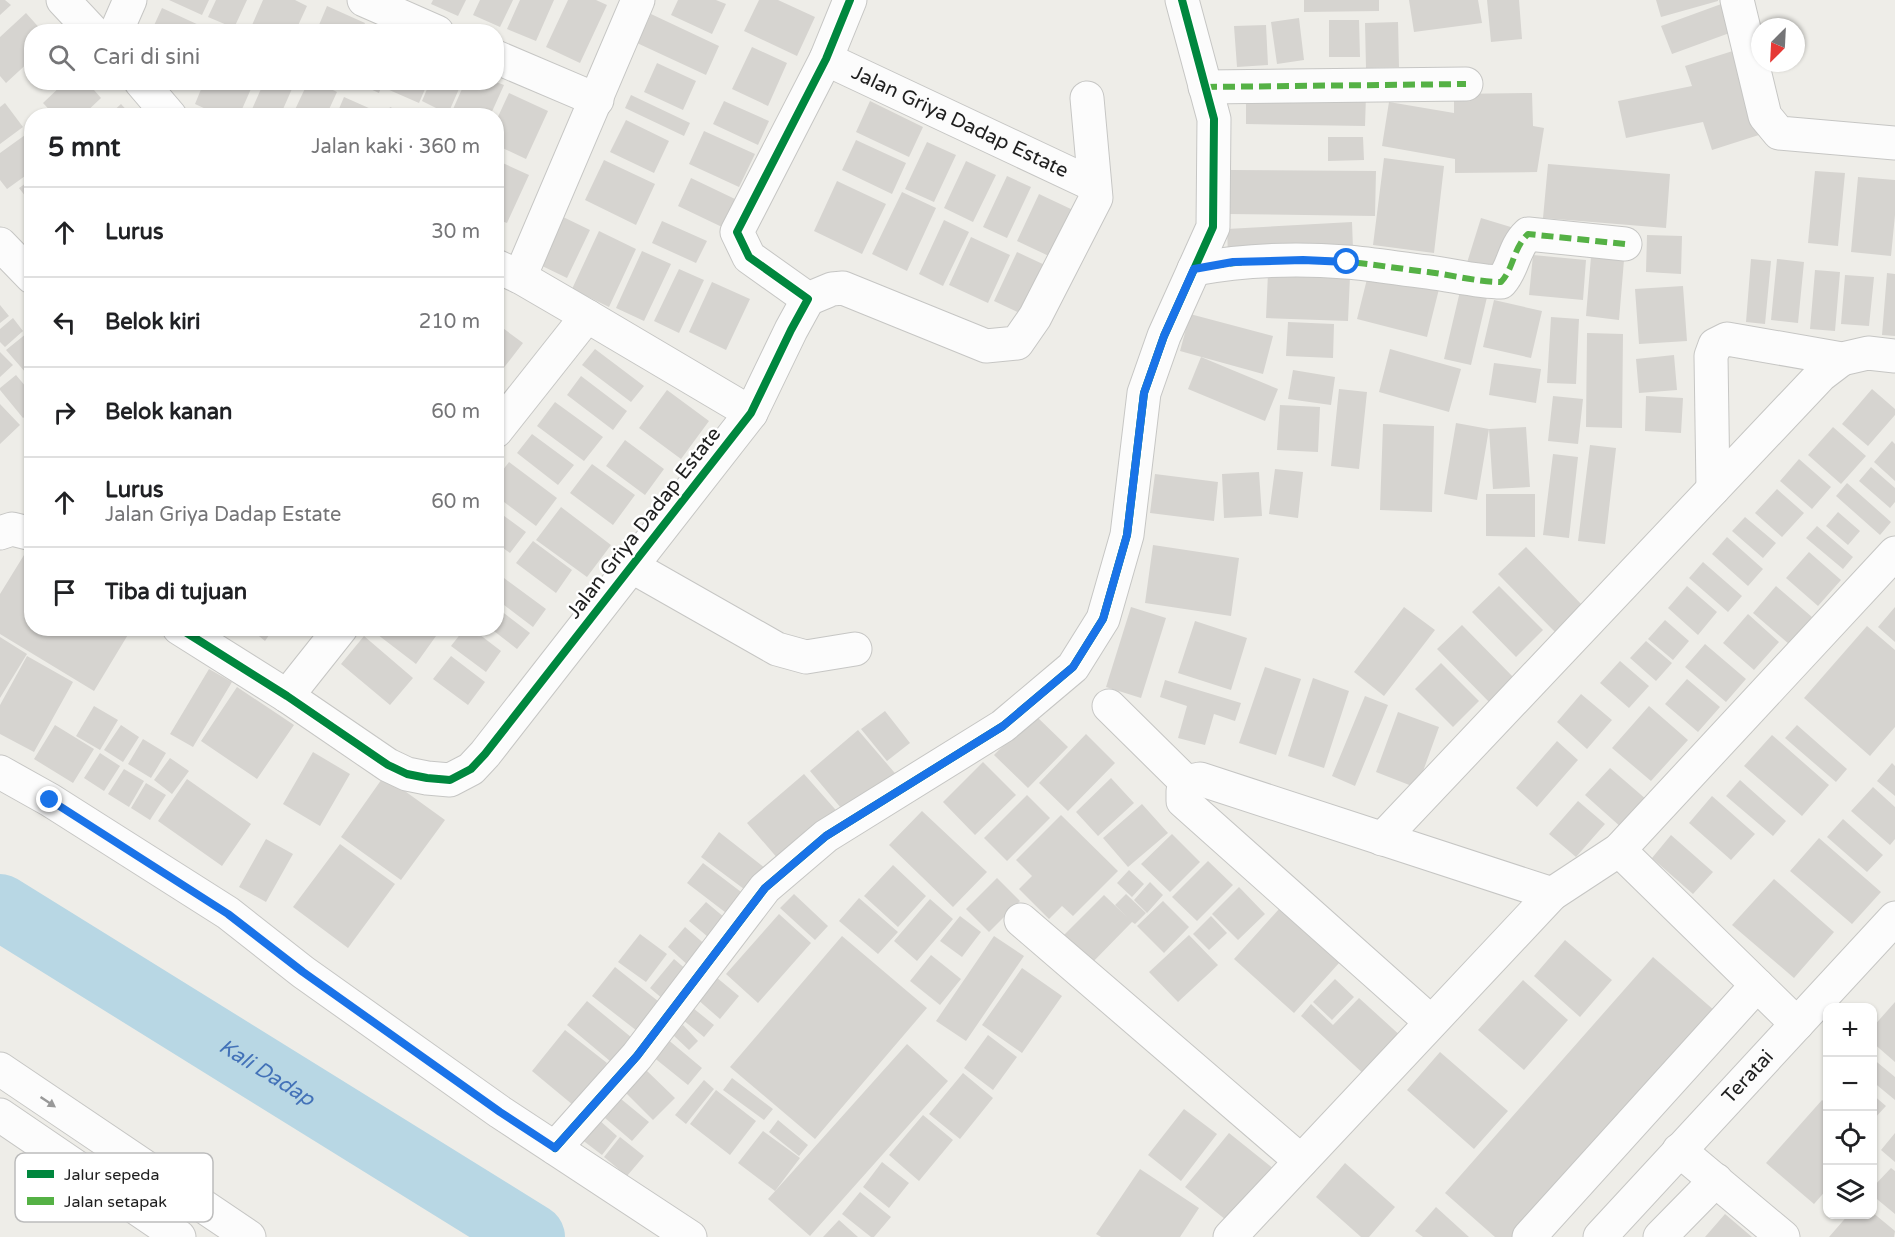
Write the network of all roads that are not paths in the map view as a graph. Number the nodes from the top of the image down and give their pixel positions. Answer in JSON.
{"nodes":[{"id":1,"x":63,"y":0,"type":"edge"},
{"id":2,"x":130,"y":0,"type":"edge"},
{"id":3,"x":364,"y":0,"type":"edge"},
{"id":4,"x":638,"y":0,"type":"edge"},
{"id":5,"x":850,"y":0,"type":"edge"},
{"id":6,"x":1182,"y":0,"type":"edge"},
{"id":7,"x":1737,"y":0,"type":"edge"},
{"id":8,"x":86,"y":24,"type":"edge"},
{"id":9,"x":120,"y":24,"type":"edge"},
{"id":10,"x":419,"y":24,"type":"edge"},
{"id":11,"x":826,"y":59,"type":"junction"},
{"id":12,"x":504,"y":60,"type":"edge"},
{"id":13,"x":1466,"y":84,"type":"dead end"},
{"id":14,"x":1205,"y":87,"type":"junction"},
{"id":15,"x":148,"y":90,"type":"edge"},
{"id":16,"x":1087,"y":98,"type":"dead end"},
{"id":17,"x":597,"y":100,"type":"junction"},
{"id":18,"x":164,"y":108,"type":"edge"},
{"id":19,"x":1895,"y":143,"type":"edge"},
{"id":20,"x":1094,"y":185,"type":"junction"},
{"id":21,"x":0,"y":244,"type":"edge"},
{"id":22,"x":1625,"y":244,"type":"dead end"},
{"id":23,"x":24,"y":269,"type":"edge"},
{"id":24,"x":1194,"y":269,"type":"junction"},
{"id":25,"x":508,"y":272,"type":"edge"},
{"id":26,"x":808,"y":299,"type":"junction"},
{"id":27,"x":587,"y":316,"type":"junction"},
{"id":28,"x":1895,"y":356,"type":"edge"},
{"id":29,"x":1842,"y":359,"type":"junction"},
{"id":30,"x":751,"y":412,"type":"junction"},
{"id":31,"x":504,"y":421,"type":"edge"},
{"id":32,"x":1713,"y":489,"type":"junction"},
{"id":33,"x":24,"y":532,"type":"edge"},
{"id":34,"x":0,"y":533,"type":"edge"},
{"id":35,"x":1895,"y":553,"type":"edge"},
{"id":36,"x":631,"y":566,"type":"junction"},
{"id":37,"x":192,"y":636,"type":"edge"},
{"id":38,"x":335,"y":636,"type":"edge"},
{"id":39,"x":855,"y":649,"type":"dead end"},
{"id":40,"x":288,"y":696,"type":"junction"},
{"id":41,"x":1109,"y":706,"type":"dead end"},
{"id":42,"x":0,"y":771,"type":"edge"},
{"id":43,"x":1186,"y":782,"type":"junction"},
{"id":44,"x":1382,"y":839,"type":"junction"},
{"id":45,"x":1619,"y":850,"type":"junction"},
{"id":46,"x":1552,"y":894,"type":"junction"},
{"id":47,"x":1895,"y":918,"type":"edge"},
{"id":48,"x":1021,"y":920,"type":"dead end"},
{"id":49,"x":1757,"y":985,"type":"junction"},
{"id":50,"x":1431,"y":1022,"type":"junction"},
{"id":51,"x":1797,"y":1024,"type":"junction"},
{"id":52,"x":0,"y":1069,"type":"edge"},
{"id":53,"x":0,"y":1115,"type":"edge"},
{"id":54,"x":555,"y":1148,"type":"junction"},
{"id":55,"x":1679,"y":1150,"type":"junction"},
{"id":56,"x":53,"y":1153,"type":"edge"},
{"id":57,"x":124,"y":1153,"type":"edge"},
{"id":58,"x":1301,"y":1161,"type":"junction"},
{"id":59,"x":1716,"y":1180,"type":"junction"},
{"id":60,"x":213,"y":1213,"type":"edge"},
{"id":61,"x":150,"y":1222,"type":"edge"},
{"id":62,"x":165,"y":1233,"type":"edge"},
{"id":63,"x":249,"y":1237,"type":"edge"},
{"id":64,"x":690,"y":1237,"type":"edge"},
{"id":65,"x":1230,"y":1237,"type":"edge"},
{"id":66,"x":1529,"y":1237,"type":"edge"},
{"id":67,"x":1600,"y":1237,"type":"edge"},
{"id":68,"x":1660,"y":1237,"type":"edge"},
{"id":69,"x":1782,"y":1237,"type":"edge"}],
"edges":[{"from":1,"to":8,"type":"street"},
{"from":2,"to":9,"type":"street"},
{"from":3,"to":10,"type":"street"},
{"from":4,"to":17,"type":"street"},
{"from":5,"to":11,"type":"street"},
{"from":6,"to":14,"type":"street"},
{"from":7,"to":19,"type":"street"},
{"from":11,"to":20,"type":"street","name":"Jalan Griya Dadap Estate"},
{"from":11,"to":26,"type":"street"},
{"from":12,"to":17,"type":"street"},
{"from":13,"to":14,"type":"street"},
{"from":14,"to":24,"type":"street"},
{"from":15,"to":18,"type":"street"},
{"from":16,"to":20,"type":"street","name":"Jalan Griya Dadap Estate"},
{"from":17,"to":25,"type":"street"},
{"from":20,"to":26,"type":"street","name":"Jalan Griya Dadap Estate"},
{"from":21,"to":23,"type":"street"},
{"from":22,"to":24,"type":"street"},
{"from":24,"to":54,"type":"street"},
{"from":25,"to":27,"type":"street"},
{"from":26,"to":30,"type":"street","name":"Jalan Griya Dadap Estate"},
{"from":27,"to":30,"type":"street"},
{"from":27,"to":31,"type":"street"},
{"from":28,"to":29,"type":"street"},
{"from":29,"to":32,"type":"street"},
{"from":29,"to":32,"type":"street"},
{"from":30,"to":36,"type":"street","name":"Jalan Griya Dadap Estate"},
{"from":32,"to":44,"type":"street"},
{"from":33,"to":34,"type":"street"},
{"from":35,"to":45,"type":"street"},
{"from":36,"to":39,"type":"street","name":"Jalan Griya Dadap Estate"},
{"from":36,"to":40,"type":"street","name":"Jalan Griya Dadap Estate"},
{"from":37,"to":40,"type":"street","name":"Jalan Griya Dadap Estate"},
{"from":38,"to":40,"type":"street"},
{"from":41,"to":43,"type":"street"},
{"from":42,"to":54,"type":"street"},
{"from":43,"to":44,"type":"street"},
{"from":43,"to":50,"type":"street"},
{"from":44,"to":46,"type":"street"},
{"from":45,"to":46,"type":"street"},
{"from":45,"to":49,"type":"street"},
{"from":46,"to":50,"type":"street"},
{"from":47,"to":51,"type":"street","name":"Teratai"},
{"from":48,"to":58,"type":"street"},
{"from":49,"to":51,"type":"street"},
{"from":49,"to":66,"type":"street"},
{"from":50,"to":58,"type":"street"},
{"from":51,"to":55,"type":"street","name":"Teratai"},
{"from":52,"to":57,"type":"street","one_way":true},
{"from":53,"to":56,"type":"street"},
{"from":54,"to":64,"type":"street"},
{"from":55,"to":59,"type":"street"},
{"from":55,"to":67,"type":"street","name":"Teratai"},
{"from":58,"to":65,"type":"street"},
{"from":59,"to":68,"type":"street"},
{"from":59,"to":69,"type":"street"},
{"from":60,"to":63,"type":"street","one_way":true},
{"from":61,"to":62,"type":"street"}]}
